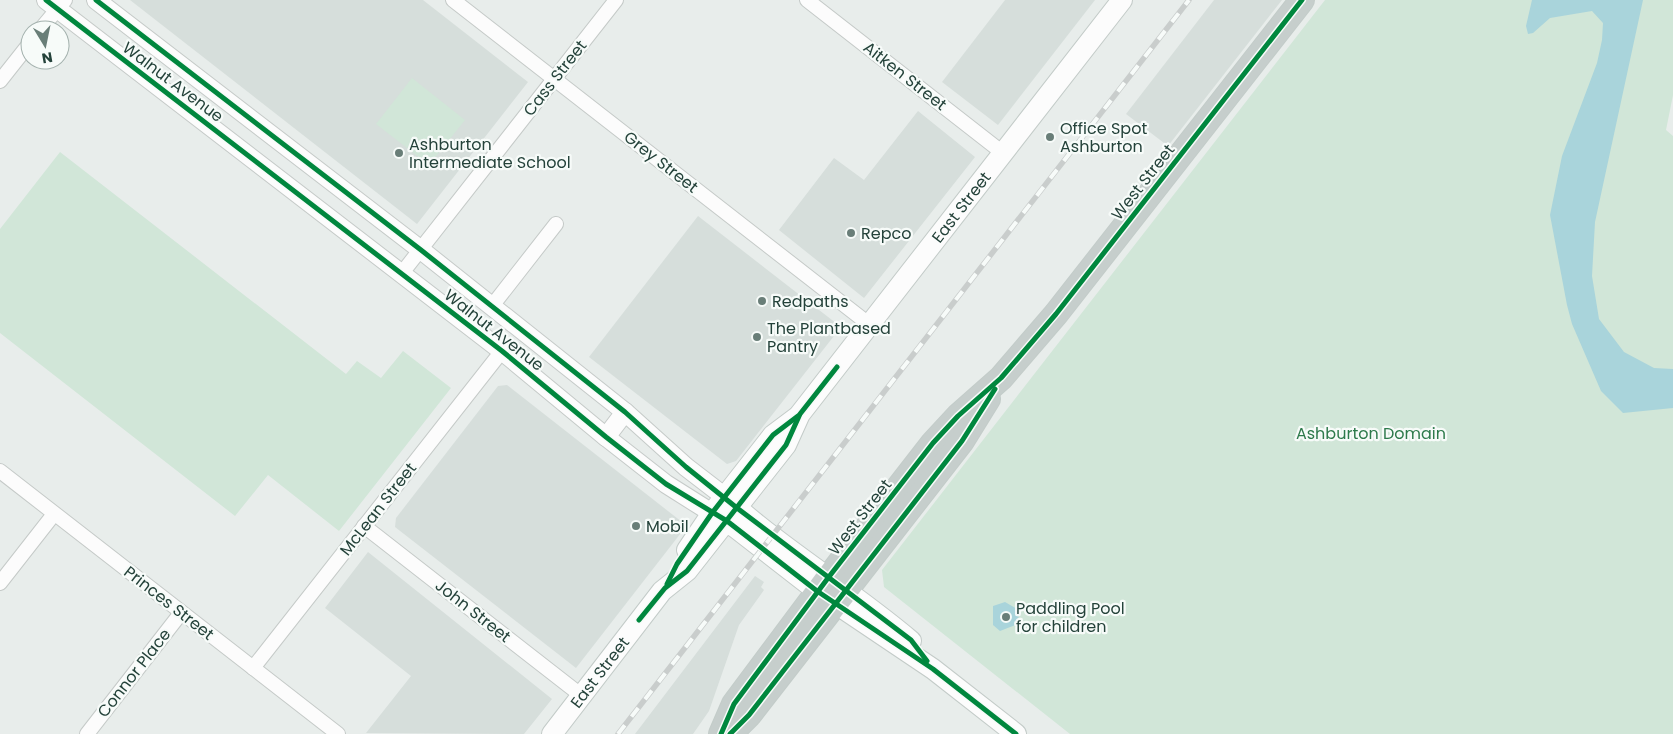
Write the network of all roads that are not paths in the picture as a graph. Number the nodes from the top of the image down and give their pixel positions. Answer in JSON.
{"nodes":[{"id":1,"x":96,"y":0,"type":"edge"},
{"id":2,"x":453,"y":0,"type":"edge"},
{"id":3,"x":616,"y":0,"type":"edge"},
{"id":4,"x":807,"y":0,"type":"edge"},
{"id":5,"x":1122,"y":0,"type":"edge"},
{"id":6,"x":1302,"y":0,"type":"edge"},
{"id":7,"x":56,"y":3,"type":"edge"},
{"id":8,"x":46,"y":20,"type":"edge"},
{"id":9,"x":20,"y":56,"type":"edge"},
{"id":10,"x":554,"y":79,"type":"junction"},
{"id":11,"x":0,"y":81,"type":"edge"},
{"id":12,"x":1003,"y":153,"type":"junction"},
{"id":13,"x":556,"y":224,"type":"dead end"},
{"id":14,"x":421,"y":250,"type":"junction"},
{"id":15,"x":402,"y":273,"type":"junction"},
{"id":16,"x":492,"y":306,"type":"junction"},
{"id":17,"x":870,"y":325,"type":"junction"},
{"id":18,"x":502,"y":351,"type":"junction"},
{"id":19,"x":625,"y":412,"type":"junction"},
{"id":20,"x":606,"y":437,"type":"junction"},
{"id":21,"x":0,"y":472,"type":"edge"},
{"id":22,"x":725,"y":510,"type":"junction"},
{"id":23,"x":54,"y":514,"type":"junction"},
{"id":24,"x":364,"y":526,"type":"junction"},
{"id":25,"x":0,"y":583,"type":"edge"},
{"id":26,"x":832,"y":591,"type":"junction"},
{"id":27,"x":181,"y":613,"type":"junction"},
{"id":28,"x":253,"y":668,"type":"junction"},
{"id":29,"x":582,"y":696,"type":"junction"},
{"id":30,"x":87,"y":734,"type":"edge"},
{"id":31,"x":338,"y":734,"type":"edge"},
{"id":32,"x":552,"y":734,"type":"edge"},
{"id":33,"x":720,"y":734,"type":"edge"},
{"id":34,"x":730,"y":734,"type":"edge"},
{"id":35,"x":1016,"y":734,"type":"edge"}],
"edges":[{"from":1,"to":14,"type":"street","name":"Walnut Avenue"},
{"from":2,"to":10,"type":"street","name":"Grey Street"},
{"from":3,"to":10,"type":"street","name":"Cass Street"},
{"from":4,"to":12,"type":"street","name":"Aitken Street"},
{"from":5,"to":12,"type":"main road","name":"East Street"},
{"from":6,"to":26,"type":"highway","name":"West Street"},
{"from":7,"to":8,"type":"street"},
{"from":7,"to":15,"type":"street","name":"Walnut Avenue"},
{"from":9,"to":11,"type":"street"},
{"from":10,"to":14,"type":"street","name":"Cass Street"},
{"from":10,"to":17,"type":"street","name":"Grey Street"},
{"from":12,"to":17,"type":"main road","name":"East Street"},
{"from":13,"to":16,"type":"street"},
{"from":14,"to":15,"type":"street","name":"Cass Street"},
{"from":14,"to":16,"type":"street","name":"Walnut Avenue"},
{"from":15,"to":18,"type":"street","name":"Walnut Avenue"},
{"from":16,"to":19,"type":"street","name":"Walnut Avenue"},
{"from":17,"to":22,"type":"main road","name":"East Street"},
{"from":18,"to":20,"type":"street","name":"Walnut Avenue"},
{"from":18,"to":24,"type":"street","name":"McLean Street"},
{"from":19,"to":20,"type":"street"},
{"from":19,"to":22,"type":"street","name":"Walnut Avenue"},
{"from":20,"to":22,"type":"street","name":"Walnut Avenue"},
{"from":21,"to":23,"type":"street","name":"Princes Street"},
{"from":22,"to":26,"type":"main road","name":"Walnut Avenue"},
{"from":22,"to":29,"type":"main road","name":"East Street"},
{"from":23,"to":25,"type":"street"},
{"from":23,"to":27,"type":"street","name":"Princes Street"},
{"from":24,"to":28,"type":"street","name":"McLean Street"},
{"from":24,"to":29,"type":"street","name":"John Street"},
{"from":26,"to":33,"type":"highway","name":"West Street"},
{"from":26,"to":34,"type":"highway","name":"West Street"},
{"from":26,"to":35,"type":"main road","name":"Walnut Avenue"},
{"from":27,"to":28,"type":"street","name":"Princes Street"},
{"from":27,"to":30,"type":"street","name":"Connor Place"},
{"from":28,"to":31,"type":"street","name":"Princes Street"},
{"from":29,"to":32,"type":"main road","name":"East Street"}]}
